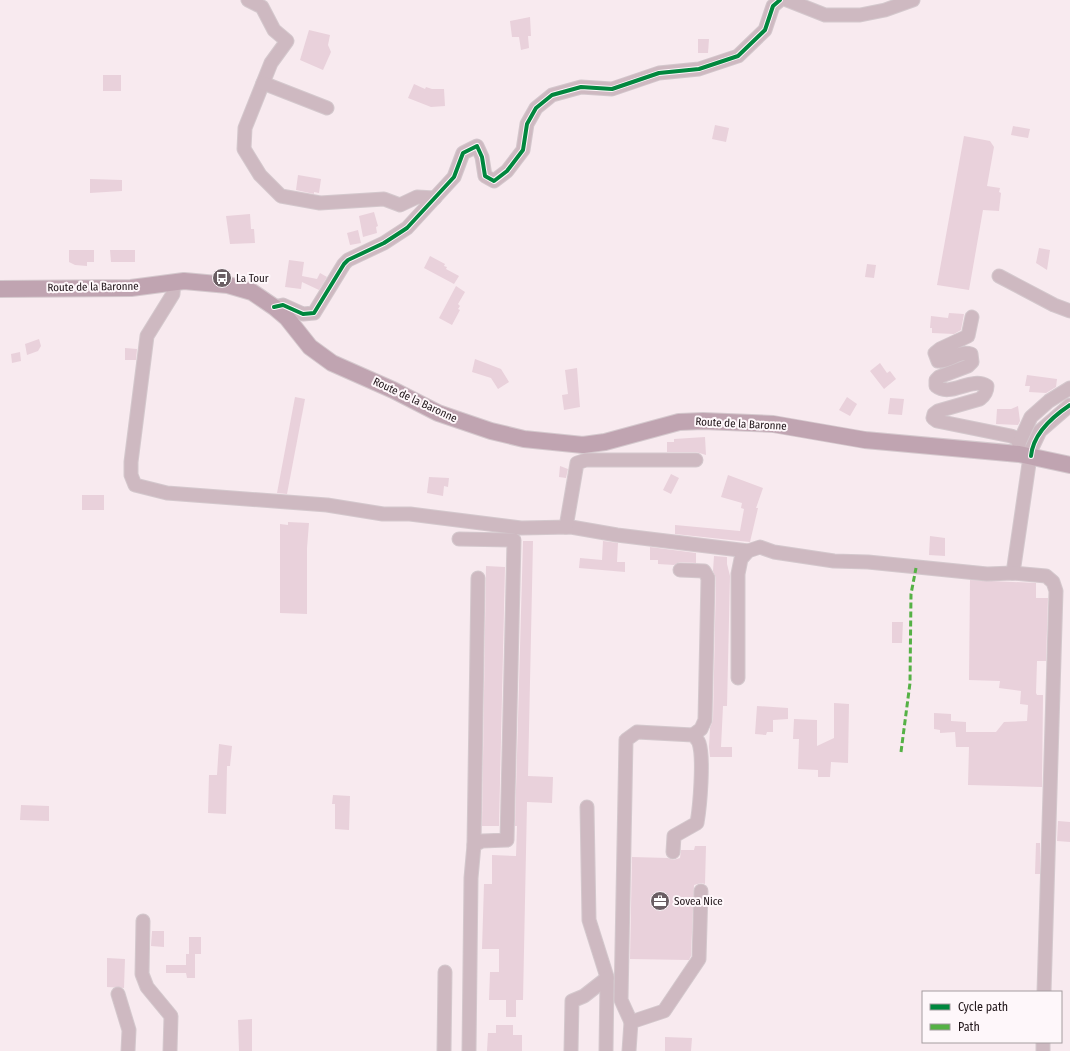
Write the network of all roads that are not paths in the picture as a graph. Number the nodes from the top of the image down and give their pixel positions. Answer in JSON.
{"nodes":[{"id":1,"x":248,"y":0,"type":"edge"},
{"id":2,"x":780,"y":0,"type":"edge"},
{"id":3,"x":787,"y":0,"type":"edge"},
{"id":4,"x":913,"y":0,"type":"edge"},
{"id":5,"x":263,"y":83,"type":"junction"},
{"id":6,"x":327,"y":108,"type":"dead end"},
{"id":7,"x":435,"y":198,"type":"junction"},
{"id":8,"x":999,"y":276,"type":"dead end"},
{"id":9,"x":174,"y":282,"type":"junction"},
{"id":10,"x":0,"y":289,"type":"edge"},
{"id":11,"x":274,"y":307,"type":"junction"},
{"id":12,"x":1070,"y":311,"type":"edge"},
{"id":13,"x":972,"y":317,"type":"dead end"},
{"id":14,"x":1070,"y":388,"type":"edge"},
{"id":15,"x":1070,"y":406,"type":"edge"},
{"id":16,"x":1023,"y":451,"type":"junction"},
{"id":17,"x":696,"y":460,"type":"dead end"},
{"id":18,"x":1070,"y":465,"type":"edge"},
{"id":19,"x":566,"y":527,"type":"junction"},
{"id":20,"x":460,"y":539,"type":"dead end"},
{"id":21,"x":748,"y":551,"type":"junction"},
{"id":22,"x":680,"y":570,"type":"dead end"},
{"id":23,"x":1013,"y":573,"type":"junction"},
{"id":24,"x":478,"y":578,"type":"dead end"},
{"id":25,"x":738,"y":678,"type":"dead end"},
{"id":26,"x":693,"y":735,"type":"junction"},
{"id":27,"x":587,"y":807,"type":"dead end"},
{"id":28,"x":474,"y":845,"type":"junction"},
{"id":29,"x":673,"y":852,"type":"dead end"},
{"id":30,"x":701,"y":891,"type":"dead end"},
{"id":31,"x":143,"y":921,"type":"dead end"},
{"id":32,"x":445,"y":972,"type":"dead end"},
{"id":33,"x":607,"y":978,"type":"junction"},
{"id":34,"x":1044,"y":991,"type":"edge"},
{"id":35,"x":118,"y":994,"type":"dead end"},
{"id":36,"x":630,"y":1022,"type":"junction"},
{"id":37,"x":128,"y":1051,"type":"edge"},
{"id":38,"x":170,"y":1051,"type":"edge"},
{"id":39,"x":444,"y":1051,"type":"edge"},
{"id":40,"x":469,"y":1051,"type":"edge"},
{"id":41,"x":571,"y":1051,"type":"edge"},
{"id":42,"x":606,"y":1051,"type":"edge"},
{"id":43,"x":629,"y":1051,"type":"edge"}],
"edges":[{"from":1,"to":5,"type":"street"},
{"from":2,"to":7,"type":"street"},
{"from":3,"to":4,"type":"street"},
{"from":5,"to":6,"type":"street"},
{"from":5,"to":7,"type":"street"},
{"from":7,"to":11,"type":"street"},
{"from":8,"to":12,"type":"street"},
{"from":9,"to":10,"type":"main road","name":"Route de la Baronne"},
{"from":9,"to":11,"type":"main road","name":"Route de la Baronne"},
{"from":9,"to":19,"type":"street"},
{"from":11,"to":16,"type":"main road","name":"Route de la Baronne"},
{"from":13,"to":16,"type":"street"},
{"from":14,"to":16,"type":"street"},
{"from":15,"to":16,"type":"street"},
{"from":16,"to":18,"type":"main road","name":"Route de la Baronne"},
{"from":16,"to":23,"type":"street"},
{"from":17,"to":19,"type":"street"},
{"from":19,"to":21,"type":"street"},
{"from":20,"to":28,"type":"street"},
{"from":21,"to":23,"type":"street"},
{"from":21,"to":25,"type":"street"},
{"from":22,"to":26,"type":"street"},
{"from":23,"to":34,"type":"street"},
{"from":24,"to":28,"type":"street"},
{"from":26,"to":29,"type":"street"},
{"from":26,"to":36,"type":"street"},
{"from":27,"to":33,"type":"street"},
{"from":28,"to":40,"type":"street"},
{"from":30,"to":36,"type":"street"},
{"from":31,"to":38,"type":"street"},
{"from":32,"to":39,"type":"street"},
{"from":33,"to":41,"type":"street"},
{"from":33,"to":42,"type":"street"},
{"from":35,"to":37,"type":"street"},
{"from":36,"to":43,"type":"street"}]}
